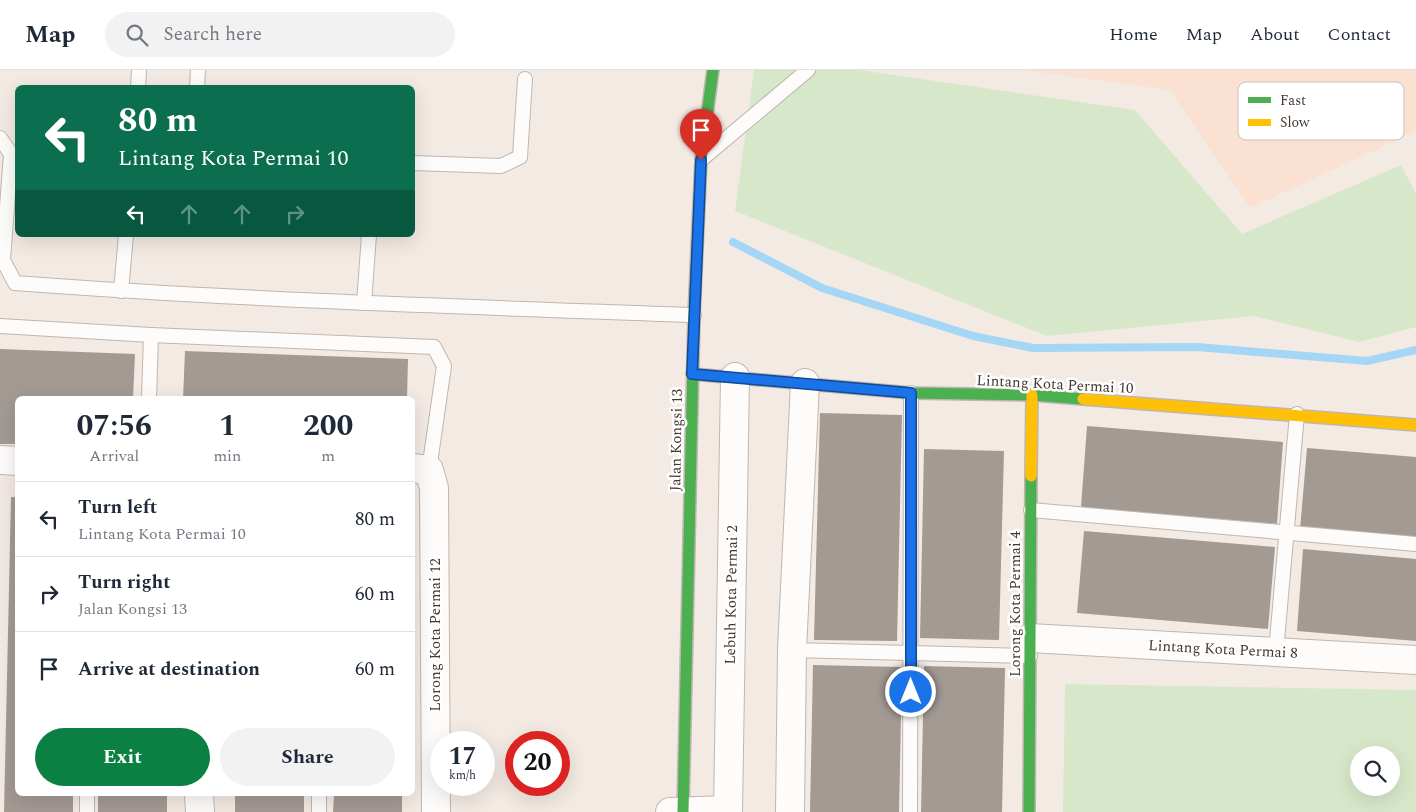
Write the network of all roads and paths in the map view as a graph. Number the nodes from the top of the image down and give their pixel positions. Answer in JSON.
{"nodes":[{"id":1,"x":139,"y":70,"type":"edge"},
{"id":2,"x":198,"y":70,"type":"edge"},
{"id":3,"x":713,"y":70,"type":"edge"},
{"id":4,"x":808,"y":70,"type":"edge"},
{"id":5,"x":525,"y":79,"type":"dead end"},
{"id":6,"x":138,"y":85,"type":"edge"},
{"id":7,"x":197,"y":85,"type":"edge"},
{"id":8,"x":0,"y":138,"type":"edge"},
{"id":9,"x":701,"y":160,"type":"junction"},
{"id":10,"x":415,"y":163,"type":"edge"},
{"id":11,"x":126,"y":237,"type":"edge"},
{"id":12,"x":369,"y":237,"type":"edge"},
{"id":13,"x":121,"y":291,"type":"junction"},
{"id":14,"x":364,"y":303,"type":"junction"},
{"id":15,"x":694,"y":315,"type":"junction"},
{"id":16,"x":0,"y":326,"type":"edge"},
{"id":17,"x":151,"y":335,"type":"junction"},
{"id":18,"x":692,"y":374,"type":"junction"},
{"id":19,"x":735,"y":377,"type":"junction"},
{"id":20,"x":805,"y":383,"type":"junction"},
{"id":21,"x":911,"y":393,"type":"junction"},
{"id":22,"x":1032,"y":395,"type":"junction"},
{"id":23,"x":149,"y":396,"type":"edge"},
{"id":24,"x":1297,"y":414,"type":"junction"},
{"id":25,"x":1416,"y":425,"type":"edge"},
{"id":26,"x":0,"y":460,"type":"edge"},
{"id":27,"x":15,"y":461,"type":"edge"},
{"id":28,"x":425,"y":475,"type":"edge"},
{"id":29,"x":1031,"y":510,"type":"junction"},
{"id":30,"x":1286,"y":532,"type":"junction"},
{"id":31,"x":1416,"y":544,"type":"edge"},
{"id":32,"x":1030,"y":647,"type":"junction"},
{"id":33,"x":792,"y":650,"type":"junction"},
{"id":34,"x":1276,"y":652,"type":"junction"},
{"id":35,"x":911,"y":653,"type":"junction"},
{"id":36,"x":1416,"y":660,"type":"edge"},
{"id":37,"x":87,"y":796,"type":"edge"},
{"id":38,"x":200,"y":796,"type":"edge"},
{"id":39,"x":319,"y":796,"type":"edge"},
{"id":40,"x":728,"y":811,"type":"edge"},
{"id":41,"x":87,"y":812,"type":"edge"},
{"id":42,"x":200,"y":812,"type":"edge"},
{"id":43,"x":319,"y":812,"type":"edge"},
{"id":44,"x":436,"y":812,"type":"edge"},
{"id":45,"x":670,"y":812,"type":"edge"},
{"id":46,"x":683,"y":812,"type":"edge"},
{"id":47,"x":790,"y":812,"type":"edge"},
{"id":48,"x":910,"y":812,"type":"edge"},
{"id":49,"x":1029,"y":812,"type":"edge"}],
"edges":[{"from":1,"to":6,"type":"lane"},
{"from":2,"to":7,"type":"lane"},
{"from":3,"to":9,"type":"street","name":"Jalan Kongsi 13"},
{"from":4,"to":9,"type":"lane"},
{"from":5,"to":10,"type":"lane"},
{"from":8,"to":13,"type":"lane"},
{"from":9,"to":15,"type":"street","name":"Jalan Kongsi 13"},
{"from":11,"to":13,"type":"lane"},
{"from":12,"to":14,"type":"lane"},
{"from":13,"to":14,"type":"lane"},
{"from":14,"to":15,"type":"lane"},
{"from":15,"to":18,"type":"street","name":"Jalan Kongsi 13"},
{"from":16,"to":17,"type":"lane"},
{"from":17,"to":23,"type":"lane"},
{"from":17,"to":28,"type":"lane"},
{"from":18,"to":19,"type":"street","name":"Lintang Kota Permai 10"},
{"from":18,"to":46,"type":"street","name":"Jalan Kongsi 13"},
{"from":19,"to":20,"type":"street","name":"Lintang Kota Permai 10"},
{"from":19,"to":40,"type":"street","name":"Lebuh Kota Permai 2"},
{"from":20,"to":21,"type":"street","name":"Lintang Kota Permai 10"},
{"from":20,"to":33,"type":"street"},
{"from":21,"to":22,"type":"street","name":"Lintang Kota Permai 10"},
{"from":21,"to":35,"type":"lane"},
{"from":22,"to":24,"type":"street","name":"Lintang Kota Permai 10"},
{"from":22,"to":29,"type":"street","name":"Lorong Kota Permai 4"},
{"from":24,"to":25,"type":"street","name":"Lintang Kota Permai 10"},
{"from":24,"to":30,"type":"lane"},
{"from":26,"to":27,"type":"street"},
{"from":28,"to":44,"type":"street","name":"Lorong Kota Permai 12"},
{"from":29,"to":30,"type":"lane"},
{"from":29,"to":32,"type":"street","name":"Lorong Kota Permai 4"},
{"from":30,"to":31,"type":"lane"},
{"from":30,"to":34,"type":"lane"},
{"from":32,"to":34,"type":"street","name":"Lintang Kota Permai 8"},
{"from":32,"to":35,"type":"lane"},
{"from":32,"to":49,"type":"street","name":"Lorong Kota Permai 4"},
{"from":33,"to":35,"type":"lane"},
{"from":33,"to":47,"type":"street"},
{"from":34,"to":36,"type":"street","name":"Lintang Kota Permai 8"},
{"from":35,"to":48,"type":"lane"},
{"from":37,"to":41,"type":"lane"},
{"from":38,"to":42,"type":"street"},
{"from":39,"to":43,"type":"lane"},
{"from":40,"to":46,"type":"street"},
{"from":45,"to":46,"type":"street"}]}
